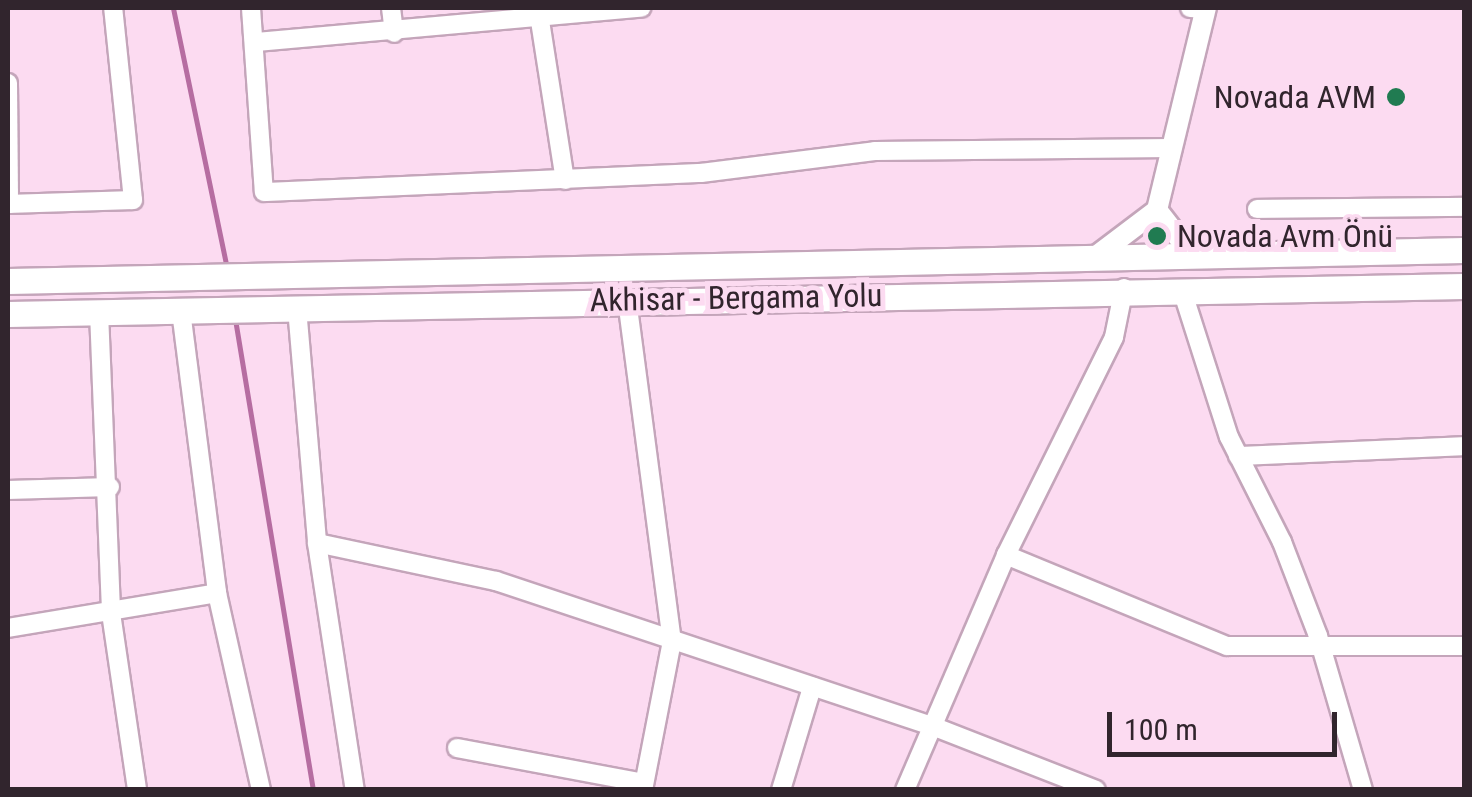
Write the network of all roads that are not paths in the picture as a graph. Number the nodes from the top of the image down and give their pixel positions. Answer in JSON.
{"nodes":[{"id":1,"x":113,"y":8,"type":"edge"},
{"id":2,"x":251,"y":8,"type":"edge"},
{"id":3,"x":391,"y":8,"type":"edge"},
{"id":4,"x":641,"y":8,"type":"edge"},
{"id":5,"x":1200,"y":8,"type":"edge"},
{"id":6,"x":538,"y":11,"type":"edge"},
{"id":7,"x":394,"y":32,"type":"junction"},
{"id":8,"x":257,"y":42,"type":"junction"},
{"id":9,"x":8,"y":84,"type":"edge"},
{"id":10,"x":1172,"y":148,"type":"junction"},
{"id":11,"x":565,"y":180,"type":"junction"},
{"id":12,"x":8,"y":204,"type":"edge"},
{"id":13,"x":1464,"y":207,"type":"edge"},
{"id":14,"x":1257,"y":209,"type":"dead end"},
{"id":15,"x":1157,"y":210,"type":"junction"},
{"id":16,"x":1464,"y":250,"type":"edge"},
{"id":17,"x":1193,"y":256,"type":"junction"},
{"id":18,"x":1095,"y":257,"type":"junction"},
{"id":19,"x":8,"y":281,"type":"edge"},
{"id":20,"x":1464,"y":286,"type":"edge"},
{"id":21,"x":1124,"y":288,"type":"junction"},
{"id":22,"x":1182,"y":290,"type":"junction"},
{"id":23,"x":626,"y":300,"type":"junction"},
{"id":24,"x":285,"y":309,"type":"junction"},
{"id":25,"x":181,"y":311,"type":"junction"},
{"id":26,"x":99,"y":312,"type":"junction"},
{"id":27,"x":8,"y":314,"type":"edge"},
{"id":28,"x":1464,"y":446,"type":"edge"},
{"id":29,"x":1238,"y":456,"type":"junction"},
{"id":30,"x":110,"y":487,"type":"junction"},
{"id":31,"x":8,"y":490,"type":"edge"},
{"id":32,"x":317,"y":543,"type":"junction"},
{"id":33,"x":1006,"y":556,"type":"junction"},
{"id":34,"x":217,"y":593,"type":"junction"},
{"id":35,"x":111,"y":614,"type":"junction"},
{"id":36,"x":8,"y":628,"type":"edge"},
{"id":37,"x":672,"y":641,"type":"junction"},
{"id":38,"x":1320,"y":644,"type":"junction"},
{"id":39,"x":1464,"y":646,"type":"edge"},
{"id":40,"x":812,"y":687,"type":"junction"},
{"id":41,"x":932,"y":726,"type":"junction"},
{"id":42,"x":457,"y":748,"type":"dead end"},
{"id":43,"x":644,"y":786,"type":"edge"},
{"id":44,"x":137,"y":790,"type":"edge"},
{"id":45,"x":260,"y":790,"type":"edge"},
{"id":46,"x":355,"y":790,"type":"edge"},
{"id":47,"x":781,"y":790,"type":"edge"},
{"id":48,"x":906,"y":790,"type":"edge"},
{"id":49,"x":1096,"y":790,"type":"edge"},
{"id":50,"x":1362,"y":790,"type":"edge"}],
"edges":[{"from":1,"to":12,"type":"street"},
{"from":2,"to":8,"type":"street"},
{"from":3,"to":7,"type":"street"},
{"from":4,"to":6,"type":"street"},
{"from":5,"to":10,"type":"street"},
{"from":6,"to":7,"type":"street"},
{"from":6,"to":11,"type":"street"},
{"from":7,"to":8,"type":"street"},
{"from":8,"to":11,"type":"street"},
{"from":9,"to":12,"type":"street"},
{"from":10,"to":11,"type":"street"},
{"from":10,"to":15,"type":"street"},
{"from":13,"to":14,"type":"street"},
{"from":15,"to":17,"type":"street"},
{"from":15,"to":18,"type":"street"},
{"from":16,"to":17,"type":"main road","name":"Akhisar - Bergama Yolu"},
{"from":17,"to":18,"type":"main road","name":"Akhisar - Bergama Yolu"},
{"from":18,"to":19,"type":"main road","name":"Akhisar - Bergama Yolu"},
{"from":20,"to":22,"type":"main road","name":"Akhisar - Bergama Yolu"},
{"from":21,"to":22,"type":"main road","name":"Akhisar - Bergama Yolu"},
{"from":21,"to":23,"type":"main road","name":"Akhisar - Bergama Yolu"},
{"from":21,"to":33,"type":"street"},
{"from":22,"to":29,"type":"street"},
{"from":23,"to":24,"type":"main road","name":"Akhisar - Bergama Yolu"},
{"from":23,"to":37,"type":"street"},
{"from":24,"to":25,"type":"main road","name":"Akhisar - Bergama Yolu"},
{"from":24,"to":32,"type":"street"},
{"from":25,"to":26,"type":"main road","name":"Akhisar - Bergama Yolu"},
{"from":25,"to":34,"type":"street"},
{"from":26,"to":27,"type":"main road","name":"Akhisar - Bergama Yolu"},
{"from":26,"to":30,"type":"street"},
{"from":28,"to":29,"type":"street"},
{"from":29,"to":38,"type":"street"},
{"from":30,"to":31,"type":"street"},
{"from":30,"to":35,"type":"street"},
{"from":32,"to":37,"type":"street"},
{"from":32,"to":46,"type":"street"},
{"from":33,"to":38,"type":"street"},
{"from":33,"to":41,"type":"street"},
{"from":34,"to":35,"type":"street"},
{"from":34,"to":45,"type":"street"},
{"from":35,"to":36,"type":"street"},
{"from":35,"to":44,"type":"street"},
{"from":37,"to":40,"type":"street"},
{"from":37,"to":43,"type":"street"},
{"from":38,"to":39,"type":"street"},
{"from":38,"to":50,"type":"street"},
{"from":40,"to":41,"type":"street"},
{"from":40,"to":47,"type":"street"},
{"from":41,"to":48,"type":"street"},
{"from":41,"to":49,"type":"street"},
{"from":42,"to":43,"type":"street"}]}
